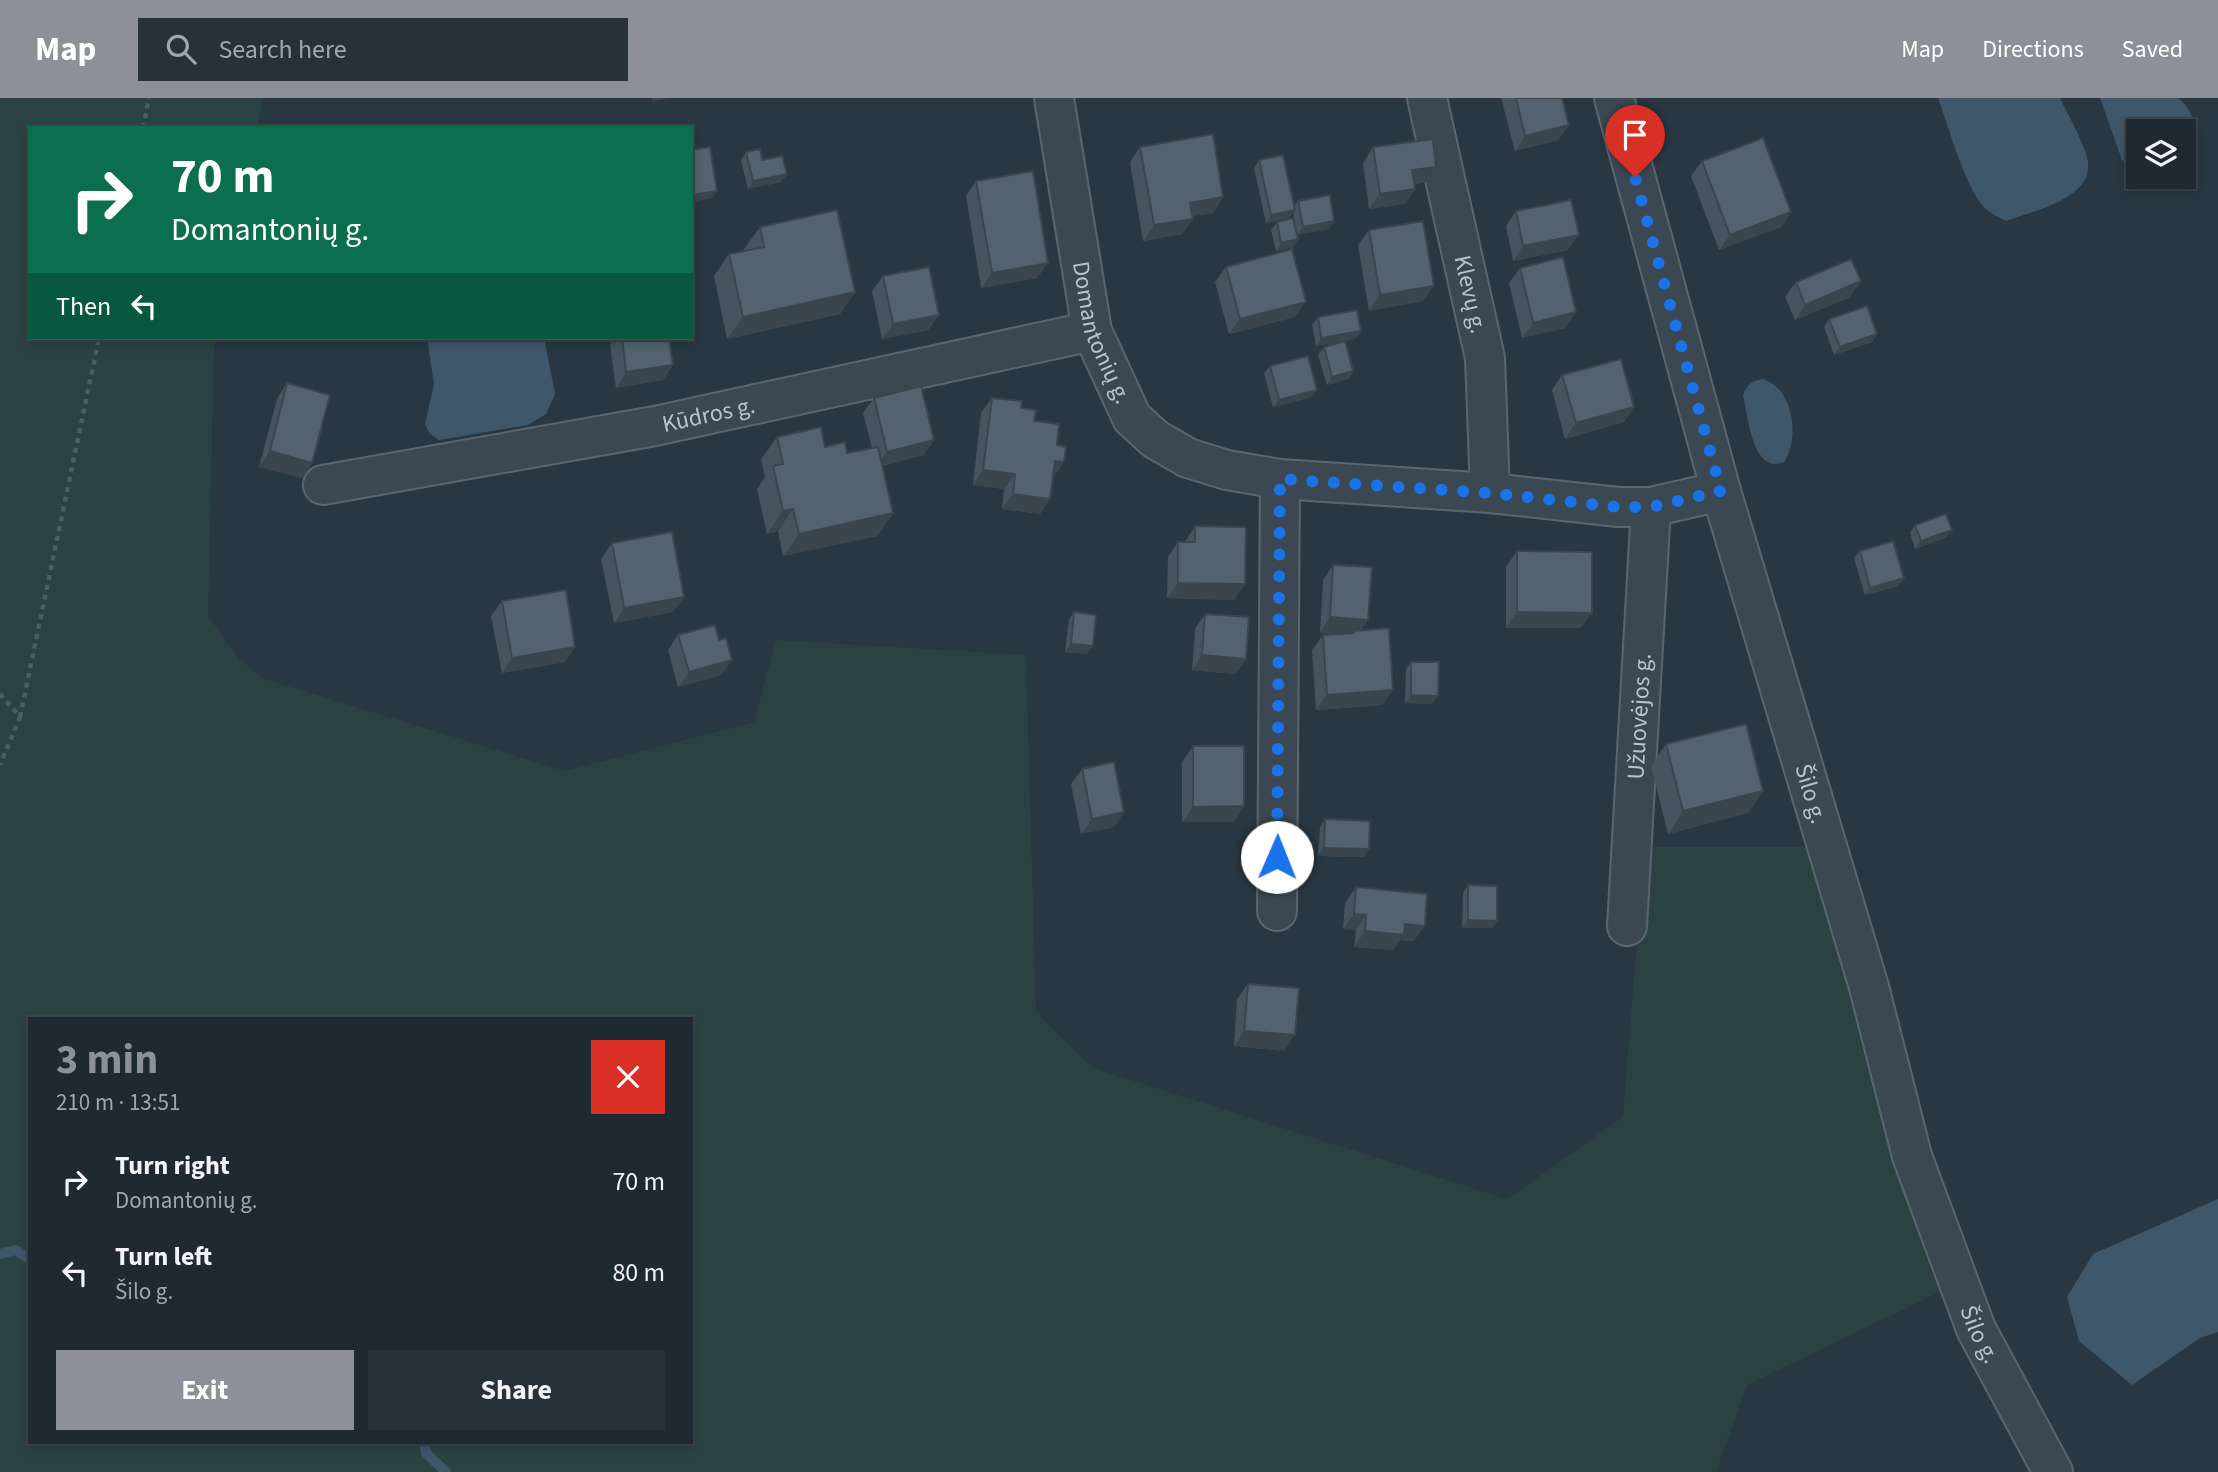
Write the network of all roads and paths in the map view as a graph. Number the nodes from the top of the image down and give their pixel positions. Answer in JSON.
{"nodes":[{"id":1,"x":149,"y":98,"type":"edge"},
{"id":2,"x":1054,"y":98,"type":"edge"},
{"id":3,"x":1427,"y":98,"type":"edge"},
{"id":4,"x":1614,"y":98,"type":"edge"},
{"id":5,"x":143,"y":126,"type":"edge"},
{"id":6,"x":1093,"y":331,"type":"junction"},
{"id":7,"x":99,"y":340,"type":"edge"},
{"id":8,"x":1280,"y":479,"type":"junction"},
{"id":9,"x":323,"y":485,"type":"dead end"},
{"id":10,"x":1721,"y":491,"type":"junction"},
{"id":11,"x":1490,"y":493,"type":"junction"},
{"id":12,"x":1651,"y":507,"type":"junction"},
{"id":13,"x":0,"y":694,"type":"edge"},
{"id":14,"x":20,"y":717,"type":"junction"},
{"id":15,"x":0,"y":765,"type":"edge"},
{"id":16,"x":1277,"y":911,"type":"dead end"},
{"id":17,"x":1627,"y":926,"type":"dead end"},
{"id":18,"x":2053,"y":1472,"type":"edge"}],
"edges":[{"from":1,"to":5,"type":"path"},
{"from":2,"to":6,"type":"street","name":"Domantonių g."},
{"from":3,"to":11,"type":"street","name":"Klevų g."},
{"from":4,"to":10,"type":"street","name":"Šilo g."},
{"from":6,"to":8,"type":"street","name":"Domantonių g."},
{"from":6,"to":9,"type":"street","name":"Kūdros g."},
{"from":7,"to":14,"type":"path"},
{"from":8,"to":11,"type":"street","name":"Domantonių g."},
{"from":8,"to":16,"type":"street"},
{"from":10,"to":12,"type":"street","name":"Domantonių g."},
{"from":10,"to":18,"type":"street","name":"Šilo g."},
{"from":11,"to":12,"type":"street","name":"Domantonių g."},
{"from":12,"to":17,"type":"street","name":"Užuovėjos g."},
{"from":13,"to":14,"type":"path"},
{"from":14,"to":15,"type":"path"}]}
